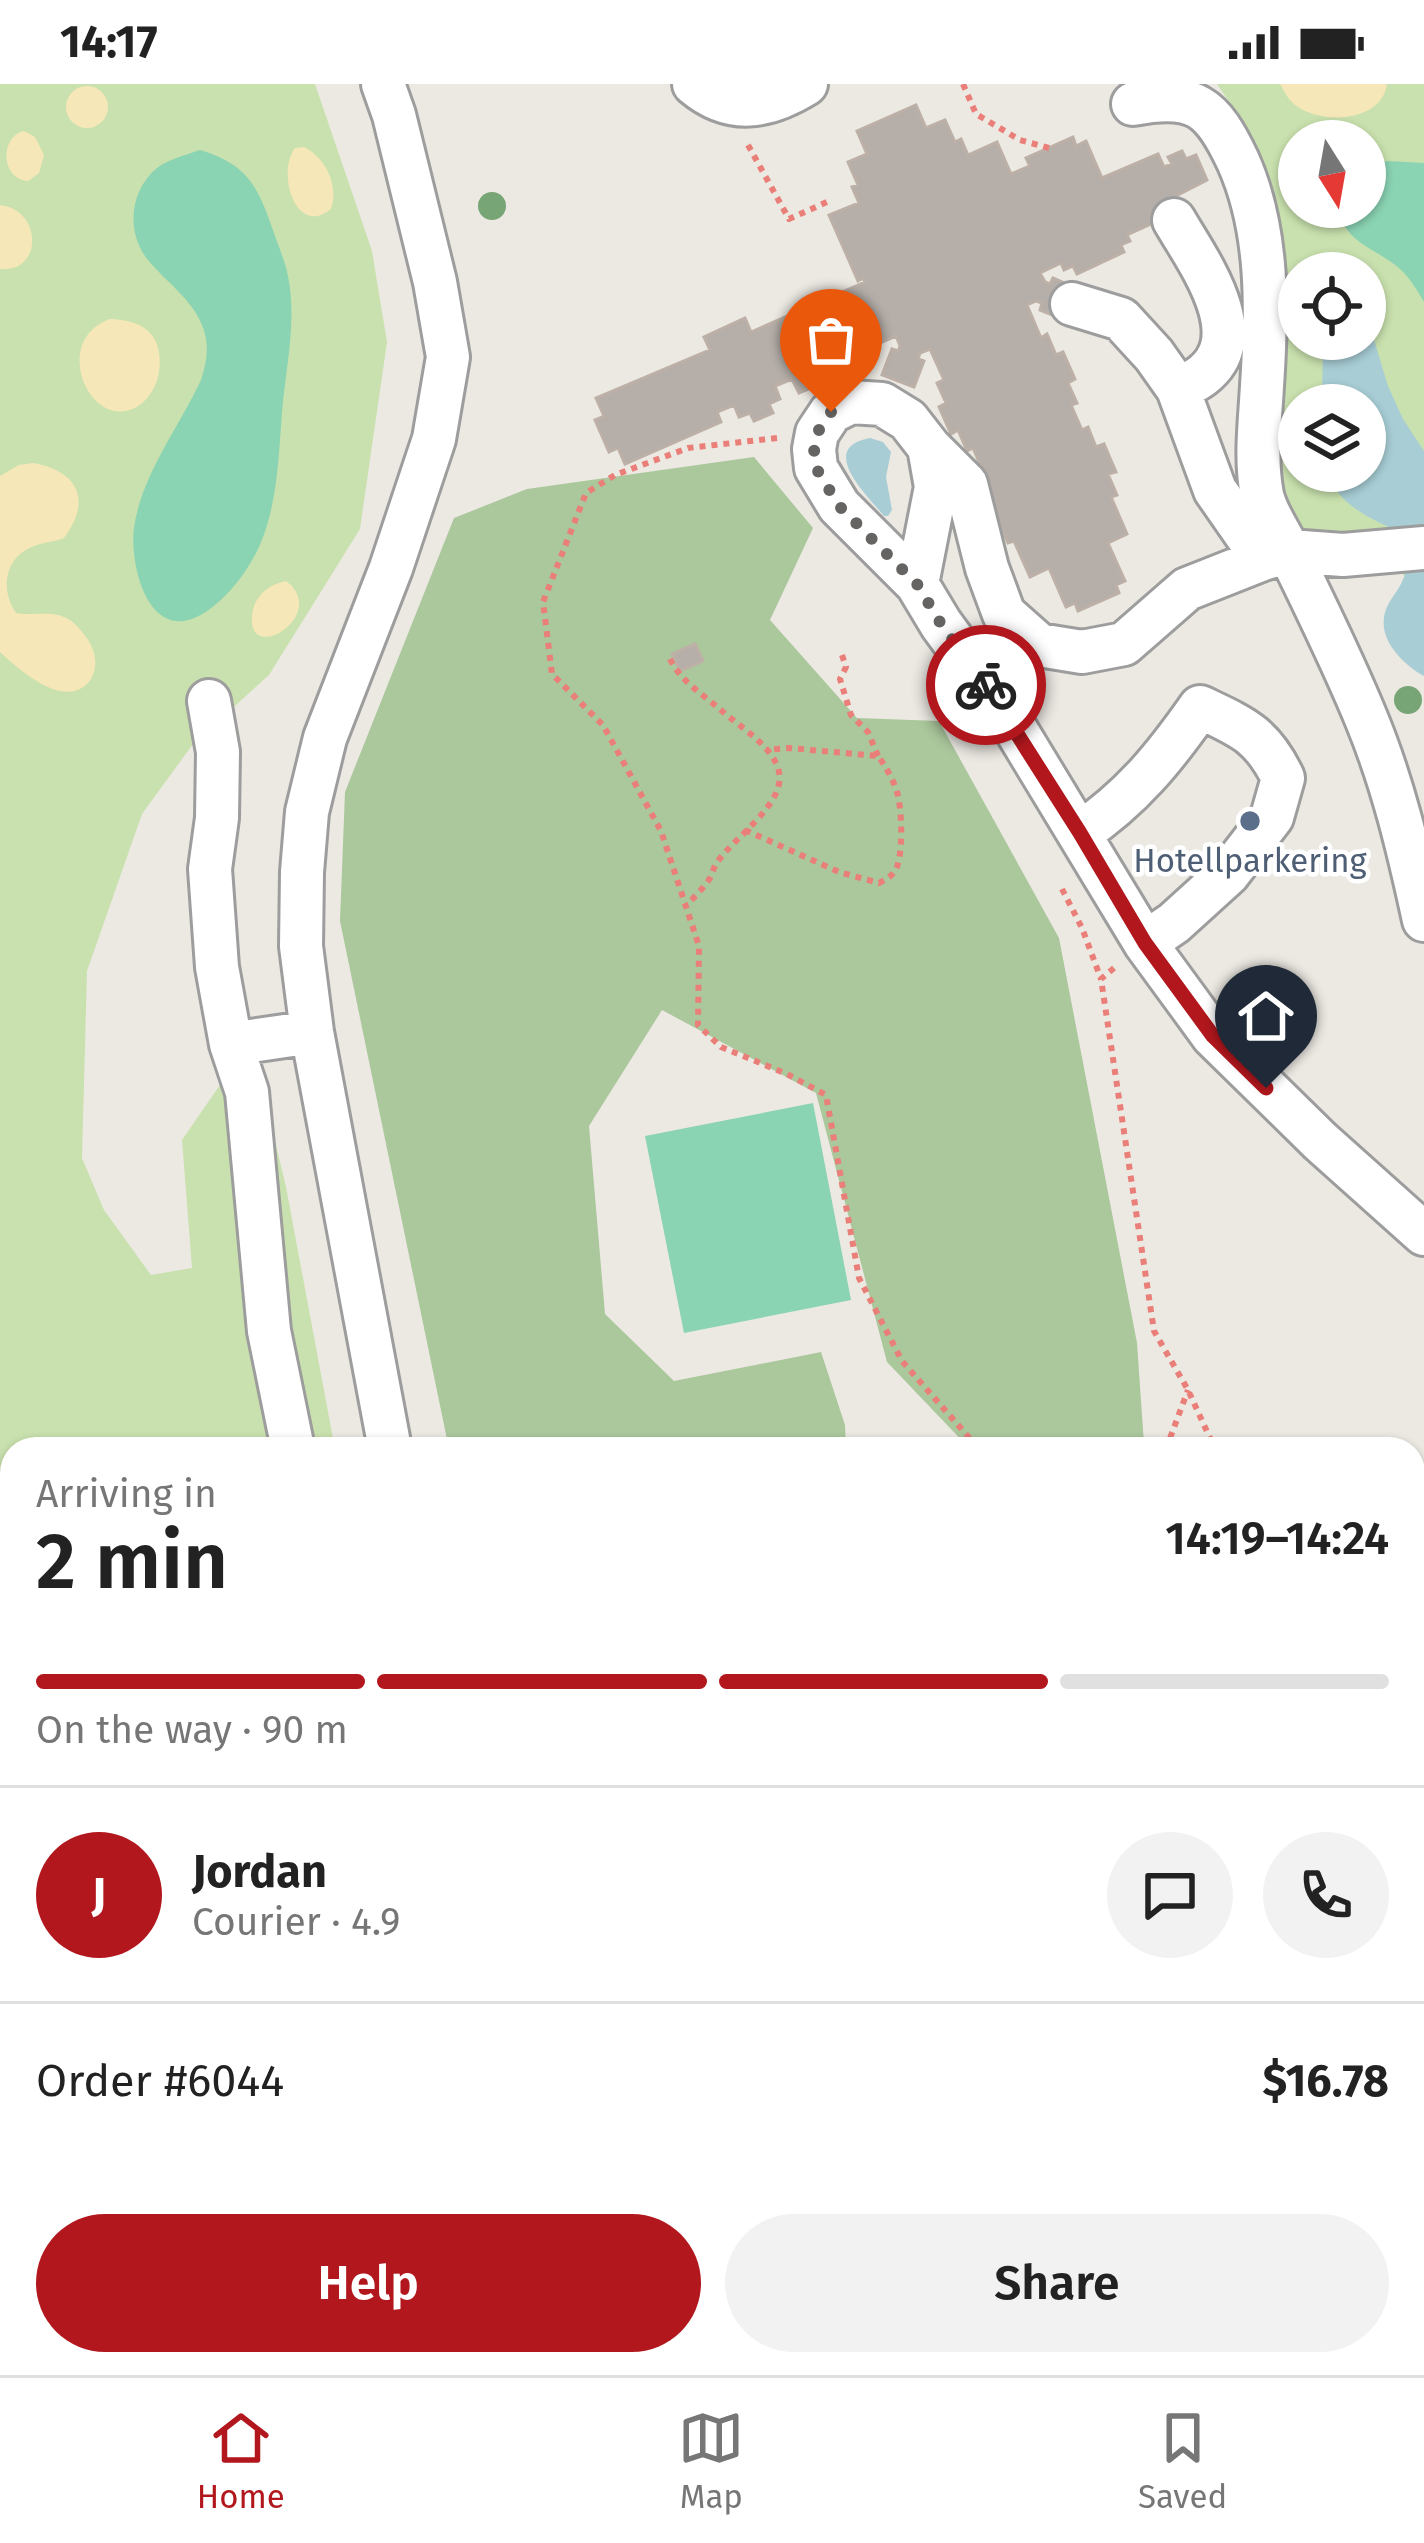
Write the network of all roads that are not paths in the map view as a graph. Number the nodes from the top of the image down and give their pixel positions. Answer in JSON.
{"nodes":[{"id":1,"x":383,"y":84,"type":"edge"},
{"id":2,"x":806,"y":84,"type":"edge"},
{"id":3,"x":704,"y":92,"type":"edge"},
{"id":4,"x":1133,"y":104,"type":"dead end"},
{"id":5,"x":1174,"y":220,"type":"dead end"},
{"id":6,"x":1072,"y":304,"type":"dead end"},
{"id":7,"x":1178,"y":389,"type":"junction"},
{"id":8,"x":929,"y":447,"type":"junction"},
{"id":9,"x":1409,"y":550,"type":"edge"},
{"id":10,"x":1276,"y":555,"type":"junction"},
{"id":11,"x":917,"y":584,"type":"junction"},
{"id":12,"x":209,"y":701,"type":"dead end"},
{"id":13,"x":1080,"y":833,"type":"junction"},
{"id":14,"x":1424,"y":920,"type":"edge"},
{"id":15,"x":1145,"y":943,"type":"junction"},
{"id":16,"x":312,"y":1032,"type":"junction"},
{"id":17,"x":231,"y":1044,"type":"junction"},
{"id":18,"x":1424,"y":1234,"type":"edge"},
{"id":19,"x":291,"y":1437,"type":"edge"},
{"id":20,"x":388,"y":1437,"type":"edge"}],
"edges":[{"from":1,"to":16,"type":"street"},
{"from":2,"to":3,"type":"street"},
{"from":4,"to":10,"type":"street"},
{"from":5,"to":7,"type":"street"},
{"from":6,"to":7,"type":"street"},
{"from":7,"to":10,"type":"street"},
{"from":8,"to":10,"type":"street"},
{"from":8,"to":11,"type":"street"},
{"from":8,"to":11,"type":"street"},
{"from":9,"to":10,"type":"street"},
{"from":10,"to":14,"type":"street"},
{"from":11,"to":13,"type":"street"},
{"from":12,"to":17,"type":"street"},
{"from":13,"to":15,"type":"street"},
{"from":13,"to":15,"type":"street"},
{"from":15,"to":18,"type":"street"},
{"from":16,"to":17,"type":"street"},
{"from":16,"to":20,"type":"street"},
{"from":17,"to":19,"type":"street"}]}
